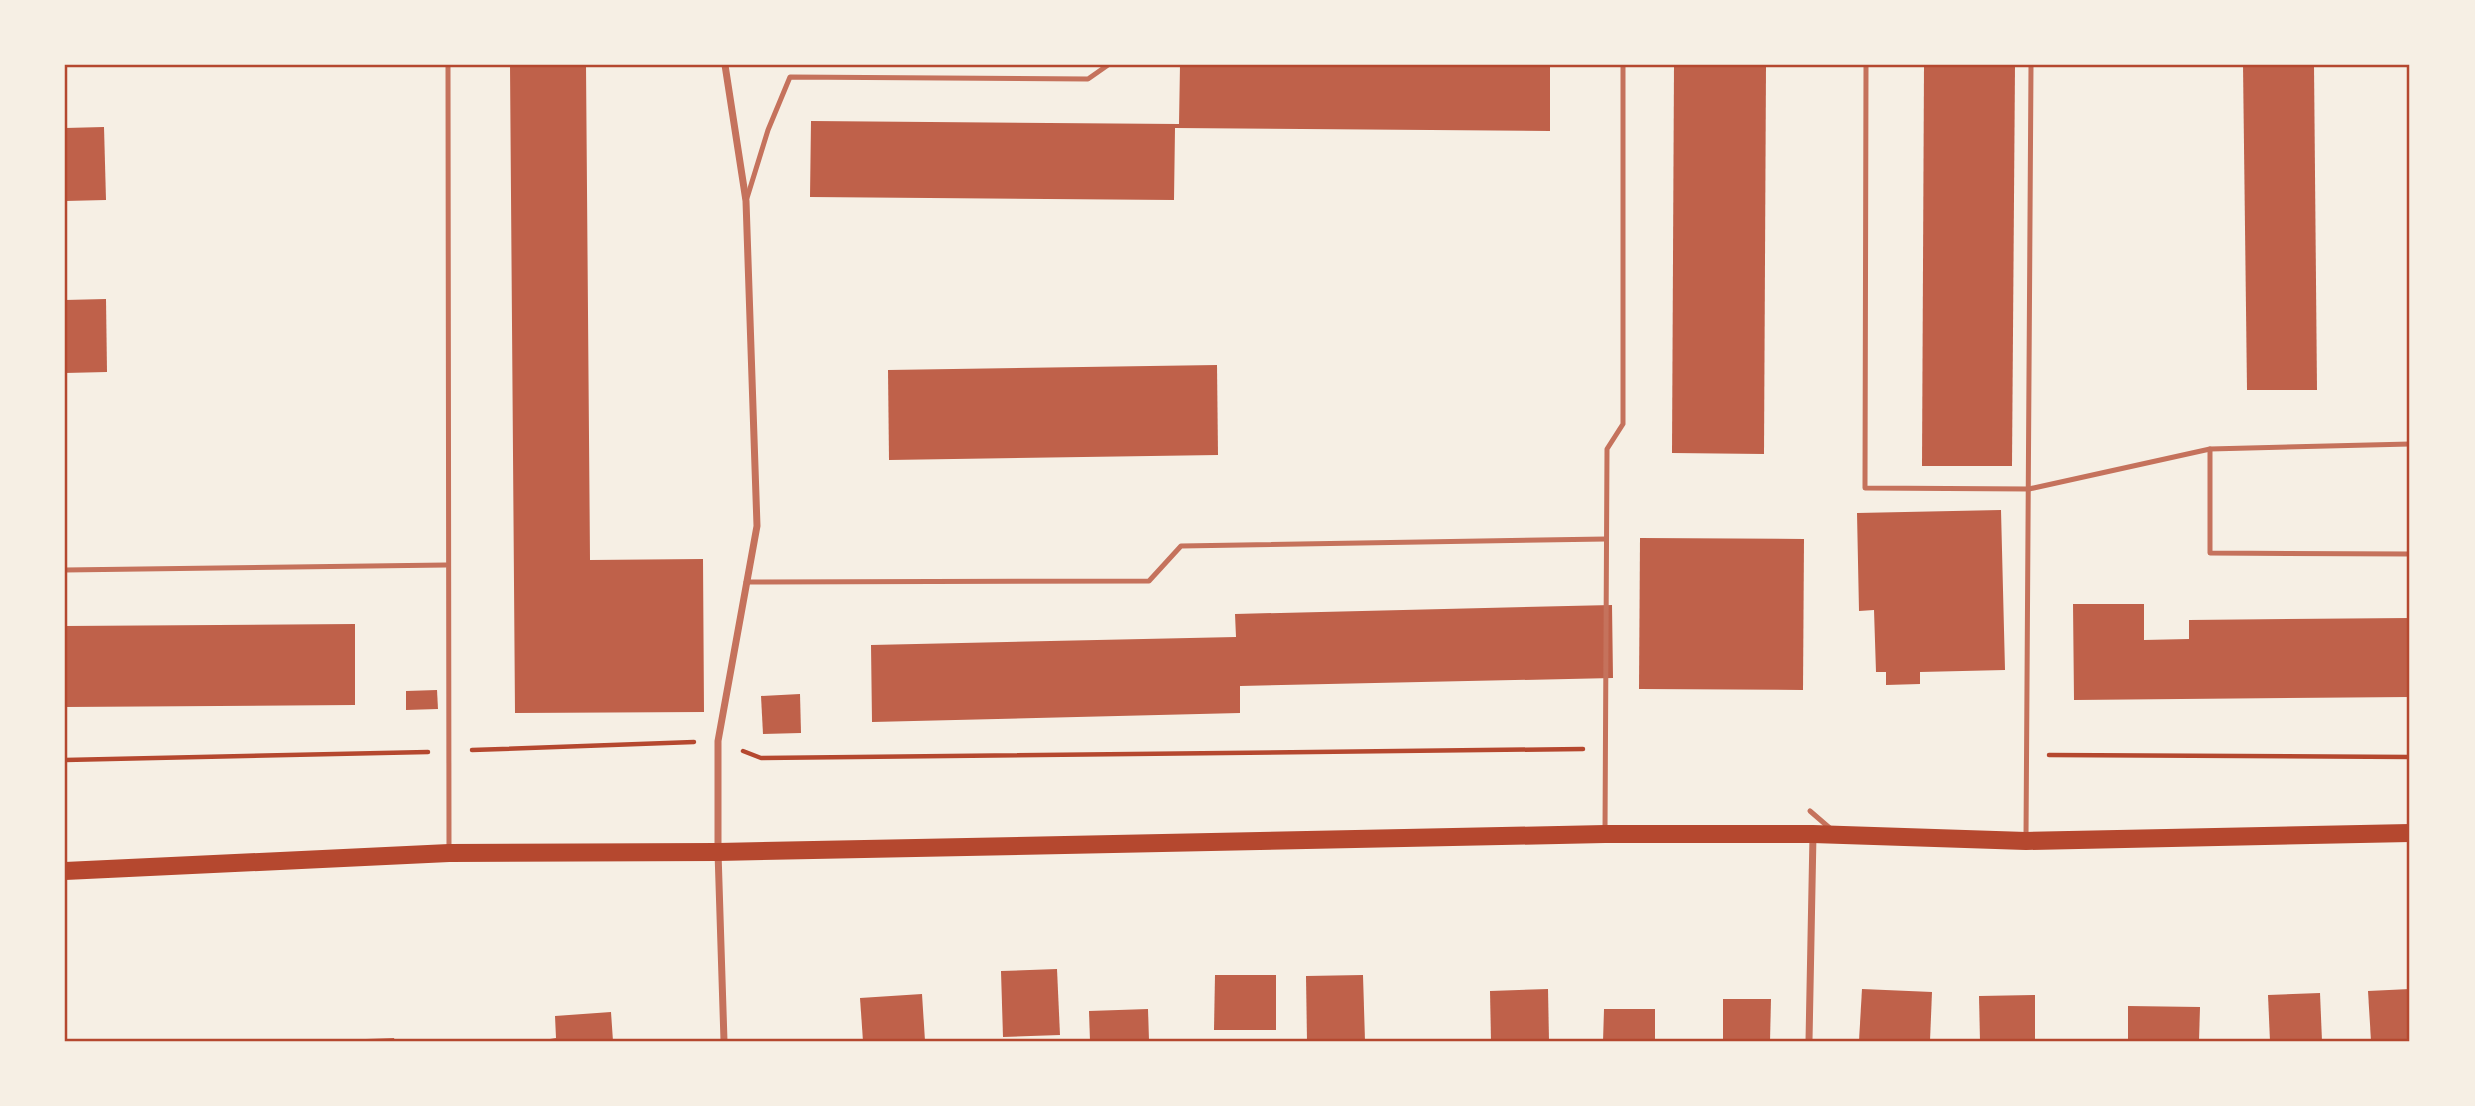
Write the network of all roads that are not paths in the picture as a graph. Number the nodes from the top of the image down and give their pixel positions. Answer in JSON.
{"nodes":[{"id":1,"x":448,"y":65,"type":"edge"},
{"id":2,"x":725,"y":65,"type":"edge"},
{"id":3,"x":1108,"y":65,"type":"edge"},
{"id":4,"x":1623,"y":65,"type":"edge"},
{"id":5,"x":1866,"y":65,"type":"edge"},
{"id":6,"x":2031,"y":65,"type":"edge"},
{"id":7,"x":746,"y":201,"type":"junction"},
{"id":8,"x":2410,"y":444,"type":"edge"},
{"id":9,"x":2210,"y":449,"type":"junction"},
{"id":10,"x":2029,"y":489,"type":"junction"},
{"id":11,"x":1606,"y":539,"type":"junction"},
{"id":12,"x":2410,"y":554,"type":"edge"},
{"id":13,"x":446,"y":565,"type":"junction"},
{"id":14,"x":65,"y":570,"type":"edge"},
{"id":15,"x":746,"y":582,"type":"junction"},
{"id":16,"x":1810,"y":811,"type":"dead end"},
{"id":17,"x":2410,"y":833,"type":"edge"},
{"id":18,"x":1605,"y":834,"type":"junction"},
{"id":19,"x":1812,"y":834,"type":"junction"},
{"id":20,"x":1837,"y":835,"type":"junction"},
{"id":21,"x":2026,"y":841,"type":"junction"},
{"id":22,"x":718,"y":852,"type":"junction"},
{"id":23,"x":449,"y":853,"type":"junction"},
{"id":24,"x":65,"y":871,"type":"edge"},
{"id":25,"x":724,"y":1041,"type":"edge"},
{"id":26,"x":1810,"y":1041,"type":"edge"}],
"edges":[{"from":1,"to":13,"type":"lane"},
{"from":2,"to":7,"type":"street"},
{"from":3,"to":7,"type":"lane"},
{"from":4,"to":11,"type":"lane"},
{"from":5,"to":10,"type":"lane"},
{"from":6,"to":10,"type":"lane"},
{"from":7,"to":15,"type":"street"},
{"from":8,"to":9,"type":"lane"},
{"from":9,"to":10,"type":"lane"},
{"from":9,"to":12,"type":"lane"},
{"from":10,"to":21,"type":"lane"},
{"from":11,"to":15,"type":"lane"},
{"from":11,"to":18,"type":"lane"},
{"from":13,"to":14,"type":"lane"},
{"from":13,"to":23,"type":"lane"},
{"from":15,"to":22,"type":"street"},
{"from":16,"to":20,"type":"lane"},
{"from":17,"to":21,"type":"main road"},
{"from":18,"to":19,"type":"main road"},
{"from":18,"to":22,"type":"main road"},
{"from":19,"to":20,"type":"main road"},
{"from":19,"to":26,"type":"street"},
{"from":20,"to":21,"type":"main road"},
{"from":22,"to":23,"type":"main road"},
{"from":22,"to":25,"type":"street"},
{"from":23,"to":24,"type":"main road"}]}
